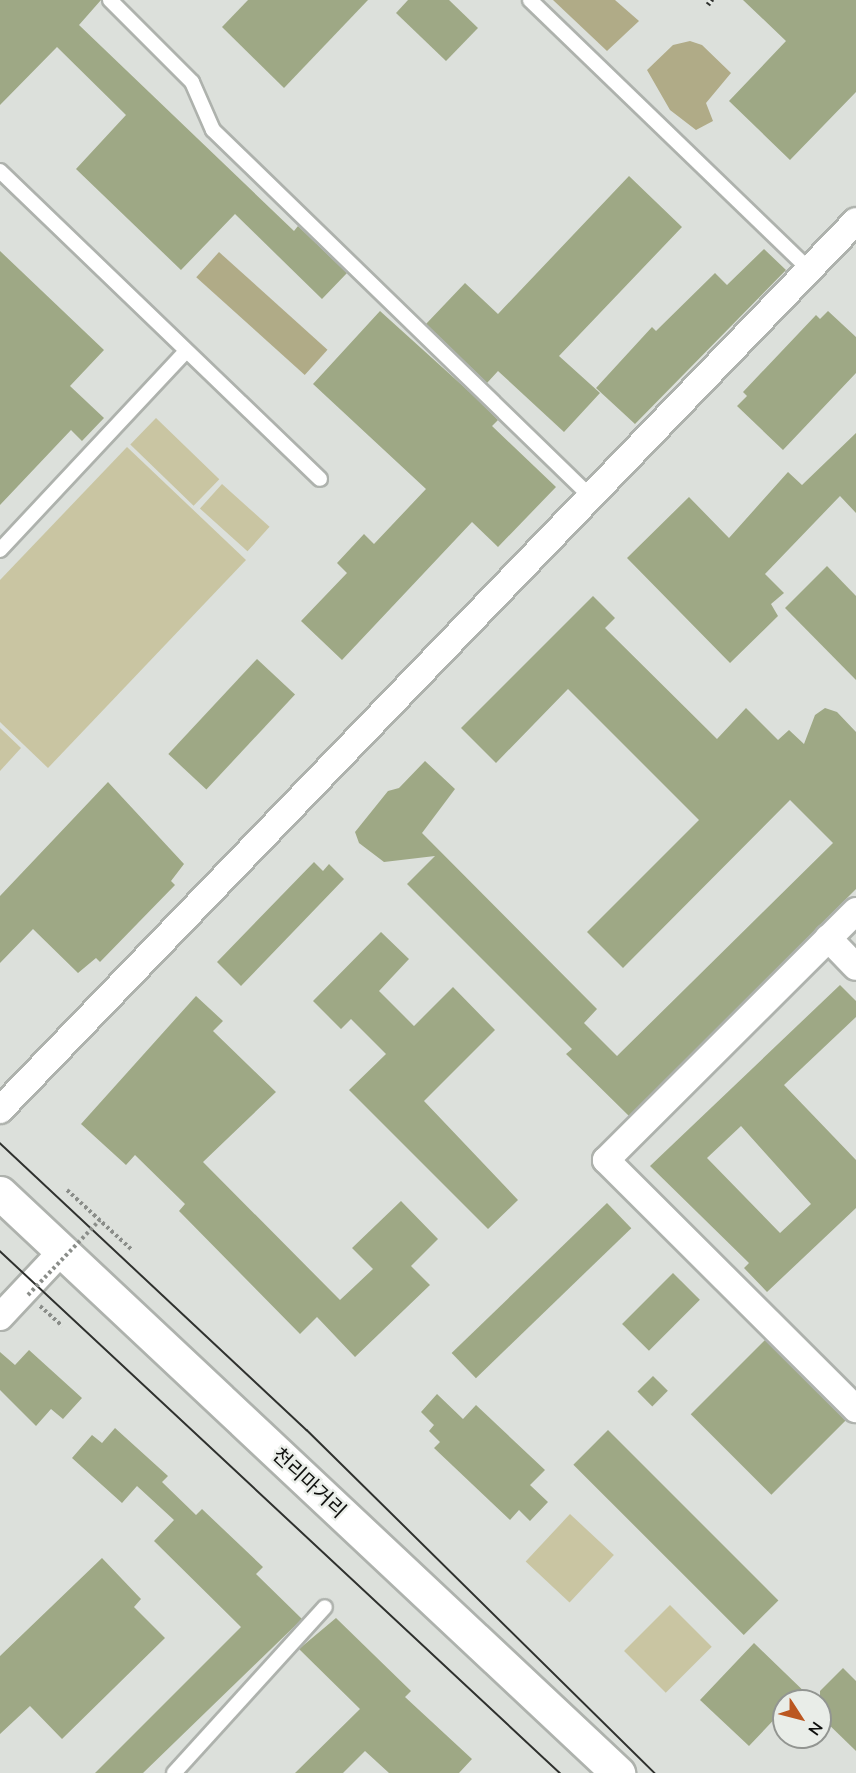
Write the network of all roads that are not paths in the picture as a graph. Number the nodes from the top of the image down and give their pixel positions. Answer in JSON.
{"nodes":[{"id":1,"x":110,"y":0,"type":"edge"},
{"id":2,"x":530,"y":0,"type":"edge"},
{"id":3,"x":0,"y":171,"type":"edge"},
{"id":4,"x":856,"y":221,"type":"edge"},
{"id":5,"x":810,"y":270,"type":"junction"},
{"id":6,"x":186,"y":351,"type":"junction"},
{"id":7,"x":320,"y":479,"type":"dead end"},
{"id":8,"x":590,"y":496,"type":"junction"},
{"id":9,"x":0,"y":550,"type":"edge"},
{"id":10,"x":856,"y":910,"type":"edge"},
{"id":11,"x":828,"y":938,"type":"junction"},
{"id":12,"x":856,"y":967,"type":"edge"},
{"id":13,"x":0,"y":1110,"type":"edge"},
{"id":14,"x":0,"y":1193,"type":"edge"},
{"id":15,"x":62,"y":1251,"type":"junction"},
{"id":16,"x":0,"y":1317,"type":"edge"},
{"id":17,"x":856,"y":1409,"type":"edge"},
{"id":18,"x":325,"y":1607,"type":"dead end"},
{"id":19,"x":174,"y":1773,"type":"edge"},
{"id":20,"x":618,"y":1773,"type":"edge"}],
"edges":[{"from":1,"to":8,"type":"lane"},
{"from":2,"to":5,"type":"lane"},
{"from":3,"to":6,"type":"lane"},
{"from":4,"to":5,"type":"street"},
{"from":5,"to":8,"type":"street"},
{"from":6,"to":7,"type":"lane"},
{"from":6,"to":9,"type":"lane"},
{"from":8,"to":13,"type":"street"},
{"from":10,"to":11,"type":"street"},
{"from":11,"to":12,"type":"street"},
{"from":11,"to":17,"type":"street"},
{"from":14,"to":15,"type":"highway","name":"천리마거리"},
{"from":15,"to":16,"type":"street"},
{"from":15,"to":20,"type":"highway","name":"천리마거리"},
{"from":18,"to":19,"type":"lane"}]}
